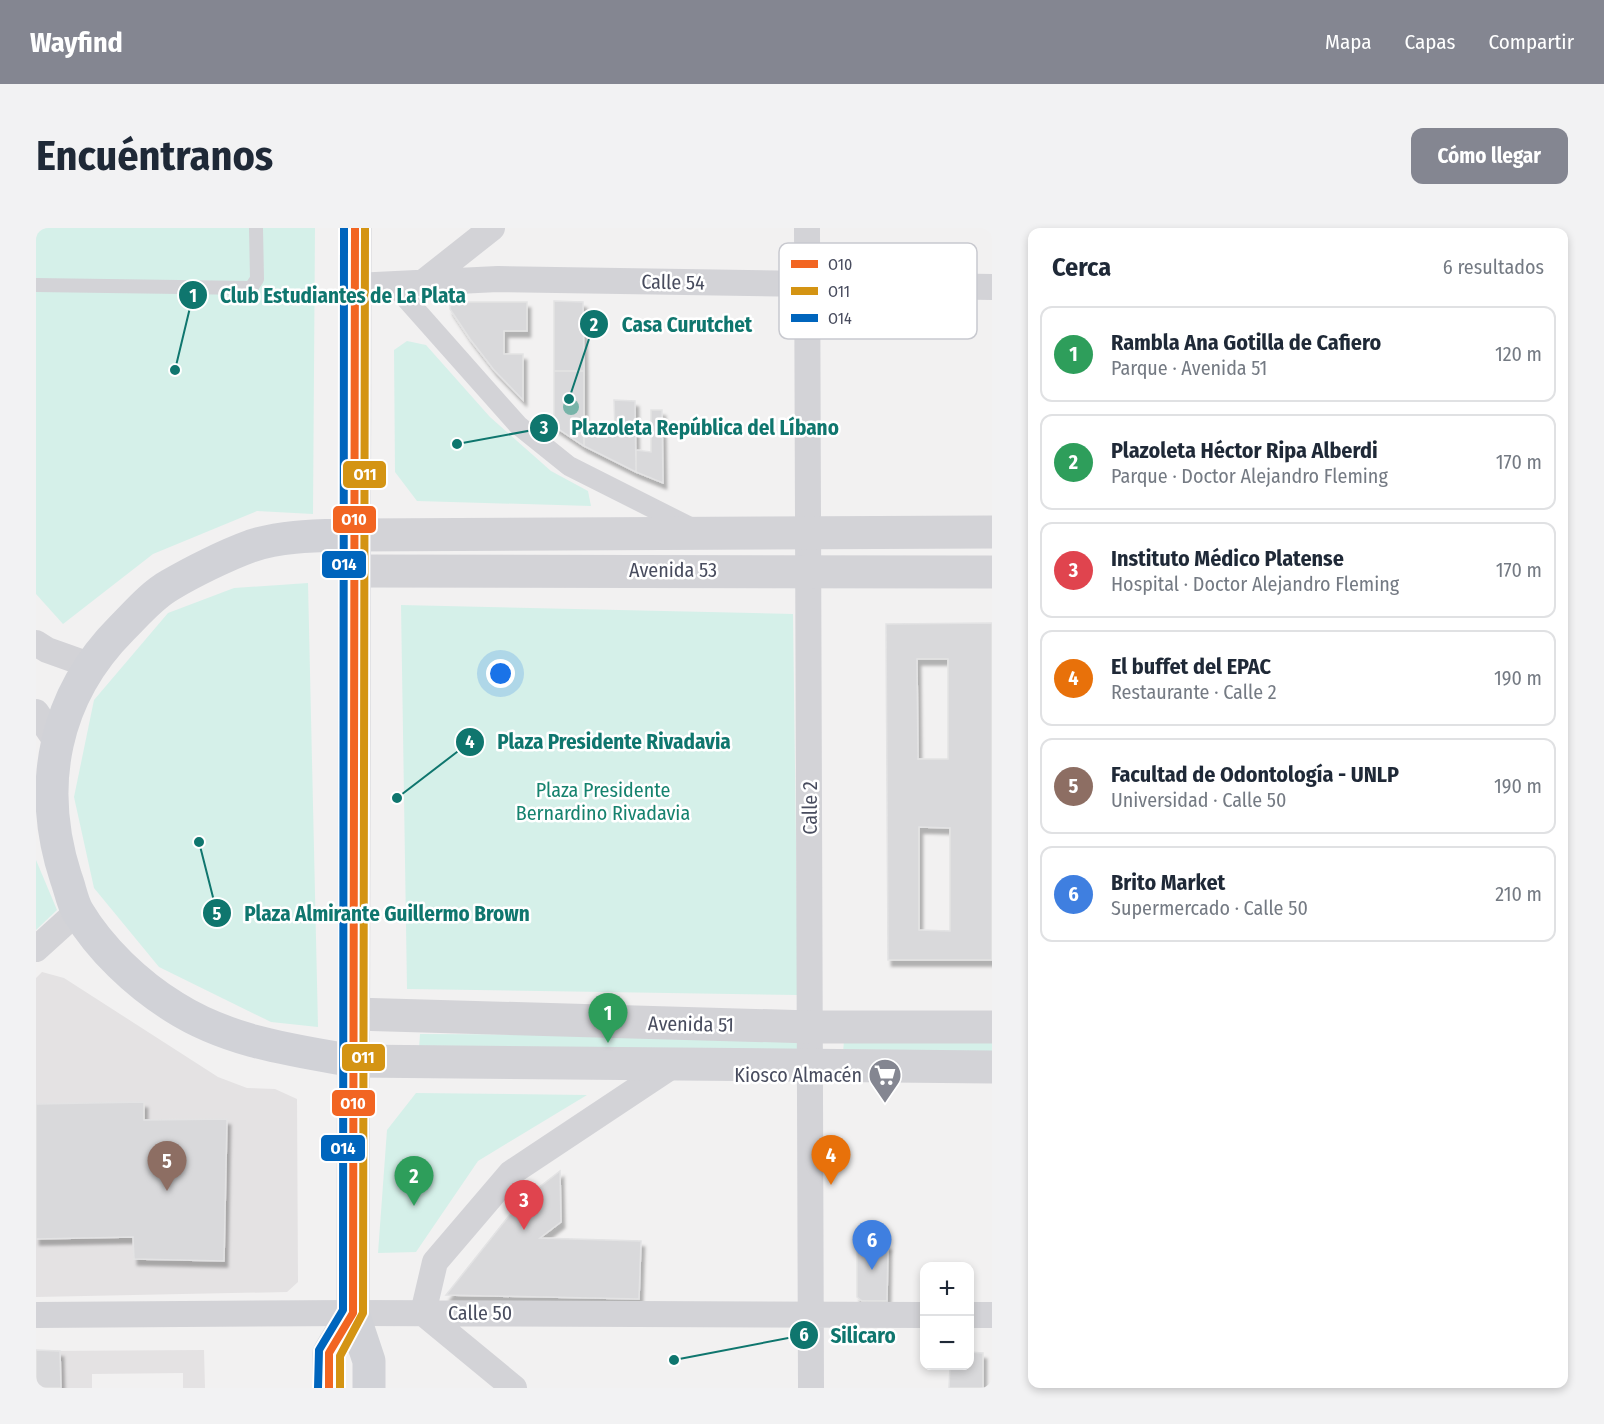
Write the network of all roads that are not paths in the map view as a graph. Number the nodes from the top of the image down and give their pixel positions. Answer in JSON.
{"nodes":[{"id":1,"x":256,"y":228,"type":"edge"},
{"id":2,"x":355,"y":228,"type":"edge"},
{"id":3,"x":492,"y":228,"type":"edge"},
{"id":4,"x":807,"y":228,"type":"edge"},
{"id":5,"x":808,"y":243,"type":"edge"},
{"id":6,"x":426,"y":281,"type":"junction"},
{"id":7,"x":392,"y":283,"type":"junction"},
{"id":8,"x":779,"y":284,"type":"edge"},
{"id":9,"x":36,"y":285,"type":"edge"},
{"id":10,"x":355,"y":286,"type":"junction"},
{"id":11,"x":977,"y":287,"type":"edge"},
{"id":12,"x":992,"y":287,"type":"edge"},
{"id":13,"x":809,"y":339,"type":"edge"},
{"id":14,"x":699,"y":531,"type":"junction"},
{"id":15,"x":809,"y":532,"type":"junction"},
{"id":16,"x":992,"y":532,"type":"edge"},
{"id":17,"x":355,"y":535,"type":"junction"},
{"id":18,"x":810,"y":570,"type":"junction"},
{"id":19,"x":354,"y":571,"type":"junction"},
{"id":20,"x":992,"y":572,"type":"edge"},
{"id":21,"x":36,"y":643,"type":"edge"},
{"id":22,"x":92,"y":666,"type":"junction"},
{"id":23,"x":36,"y":712,"type":"edge"},
{"id":24,"x":48,"y":756,"type":"edge"},
{"id":25,"x":43,"y":809,"type":"edge"},
{"id":26,"x":78,"y":911,"type":"junction"},
{"id":27,"x":36,"y":950,"type":"edge"},
{"id":28,"x":354,"y":1014,"type":"junction"},
{"id":29,"x":992,"y":1027,"type":"edge"},
{"id":30,"x":811,"y":1028,"type":"junction"},
{"id":31,"x":354,"y":1061,"type":"junction"},
{"id":32,"x":675,"y":1064,"type":"junction"},
{"id":33,"x":811,"y":1065,"type":"junction"},
{"id":34,"x":992,"y":1067,"type":"edge"},
{"id":35,"x":353,"y":1313,"type":"junction"},
{"id":36,"x":423,"y":1313,"type":"junction"},
{"id":37,"x":811,"y":1314,"type":"junction"},
{"id":38,"x":36,"y":1315,"type":"edge"},
{"id":39,"x":920,"y":1315,"type":"edge"},
{"id":40,"x":974,"y":1315,"type":"edge"},
{"id":41,"x":992,"y":1315,"type":"edge"},
{"id":42,"x":329,"y":1388,"type":"edge"},
{"id":43,"x":369,"y":1388,"type":"edge"},
{"id":44,"x":514,"y":1388,"type":"edge"},
{"id":45,"x":811,"y":1388,"type":"edge"}],
"edges":[{"from":1,"to":9,"type":"lane"},
{"from":2,"to":10,"type":"main road"},
{"from":3,"to":6,"type":"street"},
{"from":4,"to":5,"type":"street","name":"Calle 2"},
{"from":6,"to":7,"type":"street","name":"Calle 54"},
{"from":6,"to":8,"type":"street","name":"Calle 54"},
{"from":7,"to":10,"type":"street","name":"Calle 54"},
{"from":7,"to":14,"type":"street"},
{"from":10,"to":17,"type":"main road"},
{"from":11,"to":12,"type":"street","name":"Calle 54"},
{"from":13,"to":15,"type":"street","name":"Calle 2"},
{"from":14,"to":15,"type":"street","name":"Avenida 53"},
{"from":14,"to":17,"type":"street","name":"Avenida 53"},
{"from":15,"to":16,"type":"street","name":"Avenida 53"},
{"from":15,"to":18,"type":"street","name":"Calle 2"},
{"from":17,"to":19,"type":"main road"},
{"from":17,"to":22,"type":"main road"},
{"from":18,"to":19,"type":"street","name":"Avenida 53"},
{"from":18,"to":20,"type":"street","name":"Avenida 53"},
{"from":18,"to":30,"type":"street","name":"Calle 2"},
{"from":19,"to":28,"type":"main road"},
{"from":21,"to":22,"type":"street"},
{"from":22,"to":24,"type":"main road"},
{"from":23,"to":24,"type":"street"},
{"from":24,"to":25,"type":"main road"},
{"from":25,"to":26,"type":"main road"},
{"from":26,"to":27,"type":"street"},
{"from":26,"to":31,"type":"main road"},
{"from":28,"to":30,"type":"street","name":"Avenida 51"},
{"from":28,"to":31,"type":"main road"},
{"from":29,"to":30,"type":"street","name":"Avenida 51"},
{"from":30,"to":33,"type":"street","name":"Calle 2"},
{"from":31,"to":32,"type":"street","name":"Avenida 51"},
{"from":31,"to":35,"type":"main road"},
{"from":32,"to":33,"type":"street","name":"Avenida 51"},
{"from":32,"to":36,"type":"street"},
{"from":33,"to":34,"type":"street","name":"Avenida 51"},
{"from":33,"to":37,"type":"street","name":"Calle 2"},
{"from":35,"to":36,"type":"street","name":"Calle 50"},
{"from":35,"to":38,"type":"street","name":"Calle 50"},
{"from":35,"to":42,"type":"main road"},
{"from":35,"to":43,"type":"main road"},
{"from":36,"to":37,"type":"street","name":"Calle 50"},
{"from":36,"to":44,"type":"street"},
{"from":37,"to":39,"type":"street","name":"Calle 50"},
{"from":37,"to":45,"type":"street","name":"Calle 2"},
{"from":40,"to":41,"type":"street"}]}
